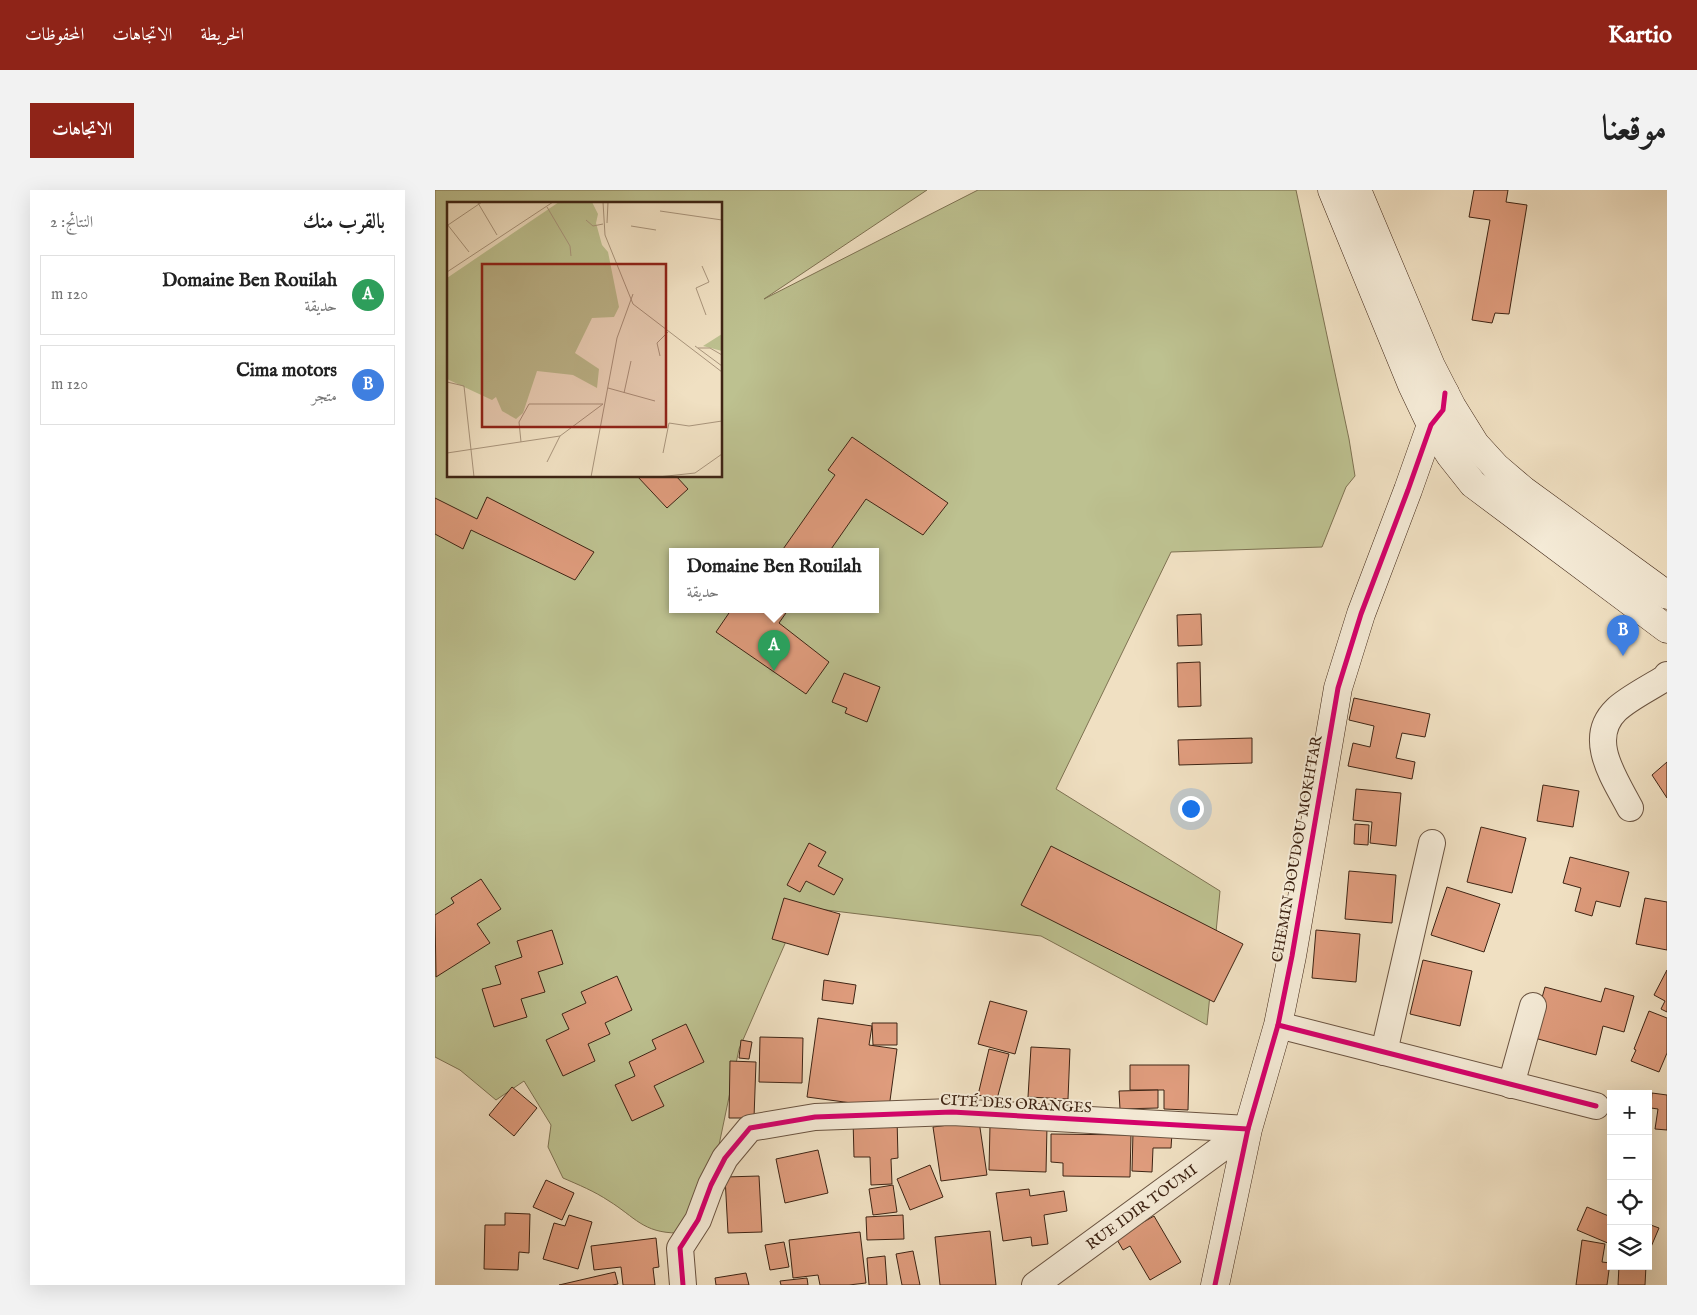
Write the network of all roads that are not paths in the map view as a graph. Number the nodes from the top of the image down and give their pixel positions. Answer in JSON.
{"nodes":[{"id":1,"x":1332,"y":190,"type":"edge"},
{"id":2,"x":1357,"y":190,"type":"edge"},
{"id":3,"x":1445,"y":393,"type":"junction"},
{"id":4,"x":1431,"y":426,"type":"junction"},
{"id":5,"x":1466,"y":429,"type":"junction"},
{"id":6,"x":1667,"y":595,"type":"edge"},
{"id":7,"x":1667,"y":629,"type":"edge"},
{"id":8,"x":1667,"y":675,"type":"edge"},
{"id":9,"x":1630,"y":808,"type":"dead end"},
{"id":10,"x":1432,"y":842,"type":"dead end"},
{"id":11,"x":1533,"y":1006,"type":"dead end"},
{"id":12,"x":1278,"y":1025,"type":"junction"},
{"id":13,"x":1385,"y":1052,"type":"junction"},
{"id":14,"x":1511,"y":1085,"type":"junction"},
{"id":15,"x":1595,"y":1106,"type":"dead end"},
{"id":16,"x":1248,"y":1129,"type":"junction"},
{"id":17,"x":683,"y":1285,"type":"edge"},
{"id":18,"x":1035,"y":1285,"type":"edge"},
{"id":19,"x":1215,"y":1285,"type":"edge"}],
"edges":[{"from":1,"to":4,"type":"main road"},
{"from":2,"to":3,"type":"main road"},
{"from":3,"to":4,"type":"main road","name":"CHEMIN DOUDOU MOKHTAR"},
{"from":3,"to":5,"type":"main road"},
{"from":4,"to":5,"type":"main road"},
{"from":4,"to":7,"type":"main road"},
{"from":4,"to":12,"type":"main road","name":"CHEMIN DOUDOU MOKHTAR"},
{"from":5,"to":6,"type":"main road"},
{"from":8,"to":9,"type":"street"},
{"from":10,"to":13,"type":"street"},
{"from":11,"to":14,"type":"street"},
{"from":12,"to":13,"type":"street"},
{"from":12,"to":16,"type":"main road","name":"CHEMIN DOUDOU MOKHTAR"},
{"from":13,"to":14,"type":"street"},
{"from":14,"to":15,"type":"street"},
{"from":16,"to":17,"type":"street","name":"CITÉ DES ORANGES"},
{"from":16,"to":18,"type":"street","name":"RUE IDIR TOUMI"},
{"from":16,"to":19,"type":"main road","name":"CHEMIN DOUDOU MOKHTAR"}]}
